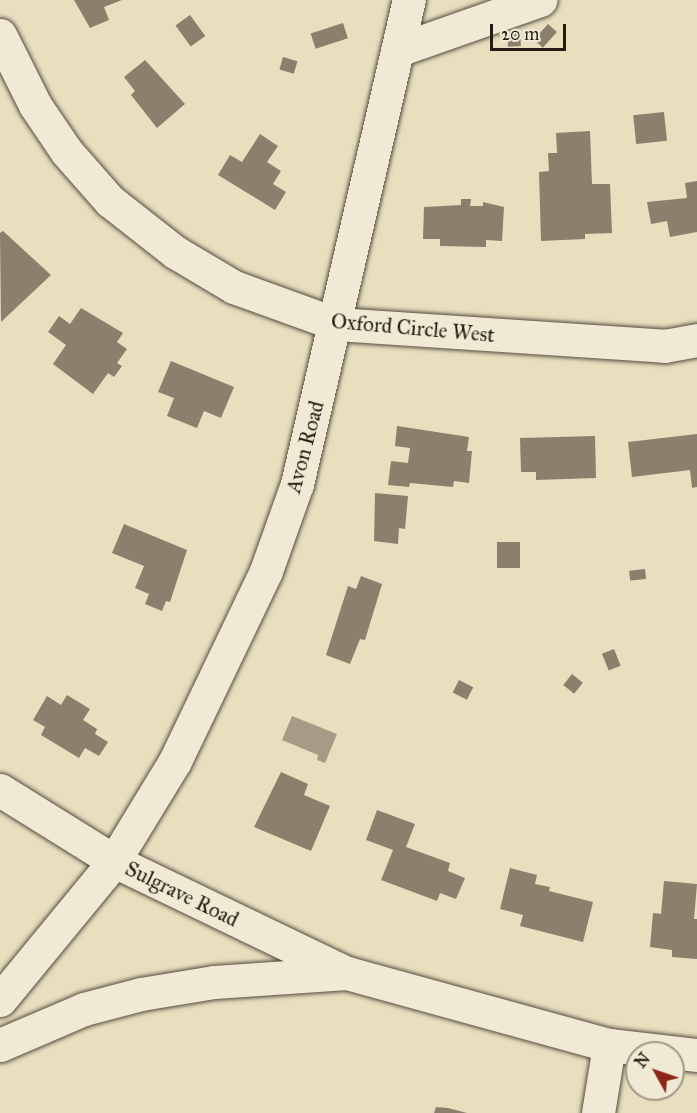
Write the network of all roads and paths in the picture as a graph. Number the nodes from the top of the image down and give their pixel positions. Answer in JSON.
{"nodes":[{"id":1,"x":409,"y":0,"type":"edge"},
{"id":2,"x":540,"y":0,"type":"edge"},
{"id":3,"x":0,"y":36,"type":"edge"},
{"id":4,"x":398,"y":50,"type":"junction"},
{"id":5,"x":336,"y":324,"type":"junction"},
{"id":6,"x":697,"y":340,"type":"edge"},
{"id":7,"x":0,"y":790,"type":"edge"},
{"id":8,"x":114,"y":861,"type":"junction"},
{"id":9,"x":347,"y":973,"type":"junction"},
{"id":10,"x":0,"y":1000,"type":"edge"},
{"id":11,"x":0,"y":1045,"type":"edge"},
{"id":12,"x":609,"y":1045,"type":"junction"},
{"id":13,"x":697,"y":1055,"type":"edge"},
{"id":14,"x":597,"y":1113,"type":"edge"}],
"edges":[{"from":1,"to":4,"type":"street","name":"Avon Road"},
{"from":2,"to":4,"type":"street"},
{"from":3,"to":5,"type":"street","name":"Oxford Circle West"},
{"from":4,"to":5,"type":"street","name":"Avon Road"},
{"from":5,"to":6,"type":"street","name":"Oxford Circle West"},
{"from":5,"to":8,"type":"street","name":"Avon Road"},
{"from":7,"to":8,"type":"street"},
{"from":8,"to":9,"type":"street","name":"Sulgrave Road"},
{"from":8,"to":10,"type":"street","name":"Sulgrave Road"},
{"from":9,"to":11,"type":"street","name":"Sulgrave Road"},
{"from":9,"to":12,"type":"street","name":"Sulgrave Road"},
{"from":12,"to":13,"type":"street","name":"Sulgrave Road"},
{"from":12,"to":14,"type":"street"}]}
